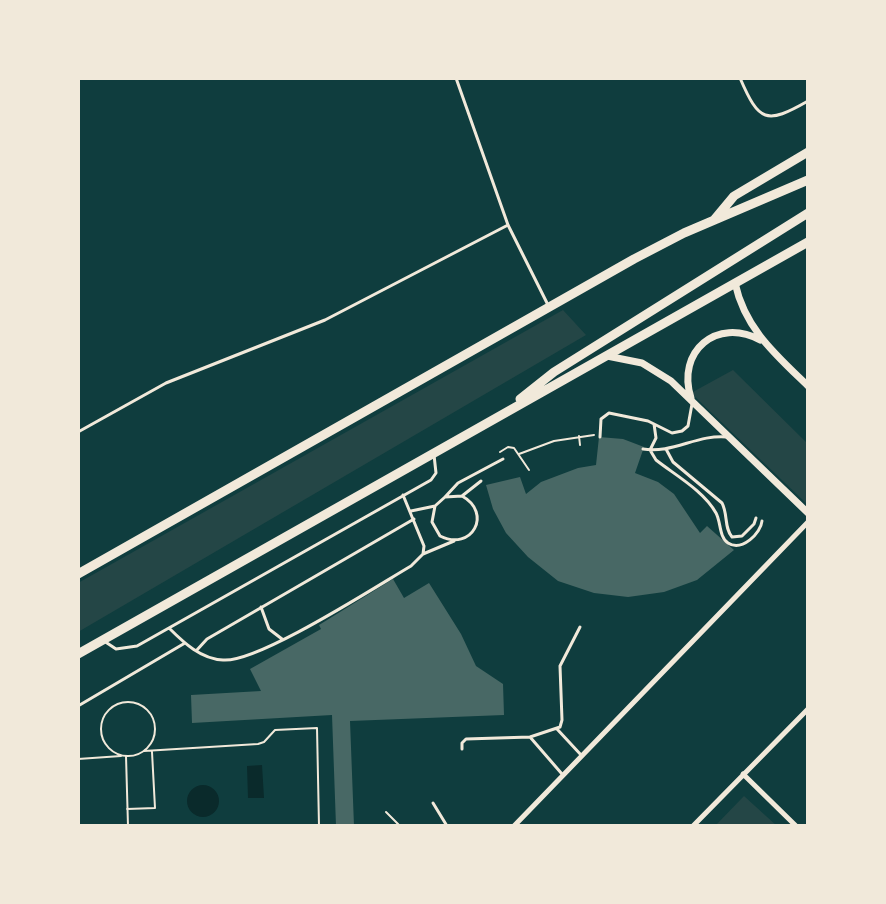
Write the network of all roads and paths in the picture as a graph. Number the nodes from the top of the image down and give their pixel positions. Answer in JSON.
{"nodes":[{"id":1,"x":456,"y":78,"type":"edge"},
{"id":2,"x":740,"y":78,"type":"edge"},
{"id":3,"x":808,"y":101,"type":"edge"},
{"id":4,"x":808,"y":152,"type":"edge"},
{"id":5,"x":808,"y":180,"type":"edge"},
{"id":6,"x":808,"y":213,"type":"edge"},
{"id":7,"x":714,"y":220,"type":"junction"},
{"id":8,"x":508,"y":225,"type":"junction"},
{"id":9,"x":808,"y":242,"type":"edge"},
{"id":10,"x":735,"y":283,"type":"junction"},
{"id":11,"x":548,"y":305,"type":"junction"},
{"id":12,"x":762,"y":341,"type":"junction"},
{"id":13,"x":607,"y":356,"type":"junction"},
{"id":14,"x":808,"y":386,"type":"edge"},
{"id":15,"x":692,"y":400,"type":"junction"},
{"id":16,"x":506,"y":410,"type":"junction"},
{"id":17,"x":654,"y":424,"type":"junction"},
{"id":18,"x":78,"y":432,"type":"edge"},
{"id":19,"x":579,"y":436,"type":"junction"},
{"id":20,"x":600,"y":436,"type":"joint"},
{"id":21,"x":730,"y":437,"type":"junction"},
{"id":22,"x":580,"y":445,"type":"dead end"},
{"id":23,"x":644,"y":449,"type":"dead end"},
{"id":24,"x":666,"y":449,"type":"junction"},
{"id":25,"x":650,"y":450,"type":"junction"},
{"id":26,"x":433,"y":452,"type":"junction"},
{"id":27,"x":519,"y":454,"type":"dead end"},
{"id":28,"x":503,"y":459,"type":"dead end"},
{"id":29,"x":481,"y":481,"type":"dead end"},
{"id":30,"x":696,"y":481,"type":"junction"},
{"id":31,"x":691,"y":487,"type":"junction"},
{"id":32,"x":403,"y":495,"type":"junction"},
{"id":33,"x":462,"y":496,"type":"junction"},
{"id":34,"x":445,"y":497,"type":"junction"},
{"id":35,"x":435,"y":506,"type":"junction"},
{"id":36,"x":724,"y":508,"type":"junction"},
{"id":37,"x":411,"y":511,"type":"junction"},
{"id":38,"x":715,"y":511,"type":"junction"},
{"id":39,"x":808,"y":513,"type":"edge"},
{"id":40,"x":756,"y":518,"type":"dead end"},
{"id":41,"x":415,"y":519,"type":"junction"},
{"id":42,"x":762,"y":521,"type":"dead end"},
{"id":43,"x":808,"y":522,"type":"edge"},
{"id":44,"x":456,"y":540,"type":"junction"},
{"id":45,"x":423,"y":554,"type":"junction"},
{"id":46,"x":78,"y":574,"type":"edge"},
{"id":47,"x":261,"y":607,"type":"junction"},
{"id":48,"x":580,"y":627,"type":"dead end"},
{"id":49,"x":169,"y":628,"type":"junction"},
{"id":50,"x":282,"y":639,"type":"junction"},
{"id":51,"x":103,"y":640,"type":"junction"},
{"id":52,"x":185,"y":643,"type":"junction"},
{"id":53,"x":196,"y":651,"type":"junction"},
{"id":54,"x":78,"y":654,"type":"edge"},
{"id":55,"x":78,"y":706,"type":"edge"},
{"id":56,"x":808,"y":709,"type":"edge"},
{"id":57,"x":557,"y":729,"type":"junction"},
{"id":58,"x":530,"y":737,"type":"junction"},
{"id":59,"x":462,"y":749,"type":"dead end"},
{"id":60,"x":144,"y":751,"type":"junction"},
{"id":61,"x":152,"y":752,"type":"junction"},
{"id":62,"x":125,"y":756,"type":"junction"},
{"id":63,"x":582,"y":756,"type":"junction"},
{"id":64,"x":78,"y":759,"type":"edge"},
{"id":65,"x":742,"y":774,"type":"junction"},
{"id":66,"x":563,"y":775,"type":"junction"},
{"id":67,"x":433,"y":803,"type":"dead end"},
{"id":68,"x":128,"y":809,"type":"junction"},
{"id":69,"x":386,"y":812,"type":"dead end"},
{"id":70,"x":128,"y":826,"type":"edge"},
{"id":71,"x":319,"y":826,"type":"edge"},
{"id":72,"x":400,"y":826,"type":"edge"},
{"id":73,"x":447,"y":826,"type":"edge"},
{"id":74,"x":514,"y":826,"type":"edge"},
{"id":75,"x":693,"y":826,"type":"edge"},
{"id":76,"x":796,"y":826,"type":"edge"}],
"edges":[{"from":1,"to":8,"type":"lane"},
{"from":2,"to":3,"type":"lane"},
{"from":4,"to":7,"type":"highway"},
{"from":5,"to":7,"type":"highway"},
{"from":6,"to":16,"type":"highway"},
{"from":7,"to":11,"type":"highway"},
{"from":8,"to":11,"type":"lane"},
{"from":8,"to":18,"type":"lane"},
{"from":9,"to":10,"type":"highway"},
{"from":10,"to":12,"type":"street"},
{"from":10,"to":13,"type":"highway"},
{"from":11,"to":46,"type":"highway"},
{"from":12,"to":14,"type":"street"},
{"from":12,"to":15,"type":"street"},
{"from":13,"to":15,"type":"street"},
{"from":13,"to":16,"type":"highway"},
{"from":15,"to":17,"type":"lane"},
{"from":15,"to":21,"type":"street"},
{"from":16,"to":26,"type":"highway"},
{"from":17,"to":20,"type":"lane"},
{"from":17,"to":25,"type":"lane"},
{"from":19,"to":20,"type":"path"},
{"from":19,"to":22,"type":"path"},
{"from":19,"to":27,"type":"path"},
{"from":21,"to":24,"type":"lane"},
{"from":21,"to":39,"type":"street"},
{"from":23,"to":25,"type":"lane"},
{"from":24,"to":25,"type":"lane"},
{"from":24,"to":30,"type":"lane"},
{"from":25,"to":31,"type":"lane"},
{"from":26,"to":32,"type":"lane"},
{"from":26,"to":51,"type":"highway"},
{"from":28,"to":34,"type":"lane"},
{"from":29,"to":33,"type":"lane"},
{"from":30,"to":31,"type":"lane"},
{"from":30,"to":36,"type":"lane"},
{"from":31,"to":38,"type":"lane"},
{"from":32,"to":37,"type":"lane"},
{"from":32,"to":49,"type":"lane"},
{"from":33,"to":34,"type":"lane"},
{"from":33,"to":44,"type":"lane"},
{"from":34,"to":35,"type":"lane"},
{"from":35,"to":37,"type":"lane"},
{"from":35,"to":44,"type":"lane"},
{"from":36,"to":38,"type":"lane"},
{"from":36,"to":40,"type":"lane"},
{"from":37,"to":41,"type":"lane"},
{"from":38,"to":42,"type":"lane"},
{"from":41,"to":45,"type":"lane"},
{"from":41,"to":47,"type":"lane"},
{"from":43,"to":63,"type":"street"},
{"from":44,"to":45,"type":"lane"},
{"from":45,"to":50,"type":"lane"},
{"from":47,"to":50,"type":"lane"},
{"from":47,"to":53,"type":"lane"},
{"from":48,"to":57,"type":"lane"},
{"from":49,"to":51,"type":"lane"},
{"from":49,"to":52,"type":"lane"},
{"from":50,"to":53,"type":"lane"},
{"from":51,"to":54,"type":"highway"},
{"from":52,"to":53,"type":"lane"},
{"from":52,"to":55,"type":"lane"},
{"from":56,"to":65,"type":"street"},
{"from":57,"to":58,"type":"lane"},
{"from":57,"to":63,"type":"lane"},
{"from":58,"to":59,"type":"lane"},
{"from":58,"to":66,"type":"lane"},
{"from":60,"to":61,"type":"path"},
{"from":60,"to":62,"type":"path"},
{"from":60,"to":62,"type":"path"},
{"from":61,"to":68,"type":"path"},
{"from":61,"to":71,"type":"path"},
{"from":62,"to":64,"type":"path"},
{"from":62,"to":68,"type":"path"},
{"from":63,"to":66,"type":"street"},
{"from":65,"to":75,"type":"street"},
{"from":65,"to":76,"type":"street"},
{"from":66,"to":74,"type":"street"},
{"from":67,"to":73,"type":"lane"},
{"from":68,"to":70,"type":"path"},
{"from":69,"to":72,"type":"path"}]}
